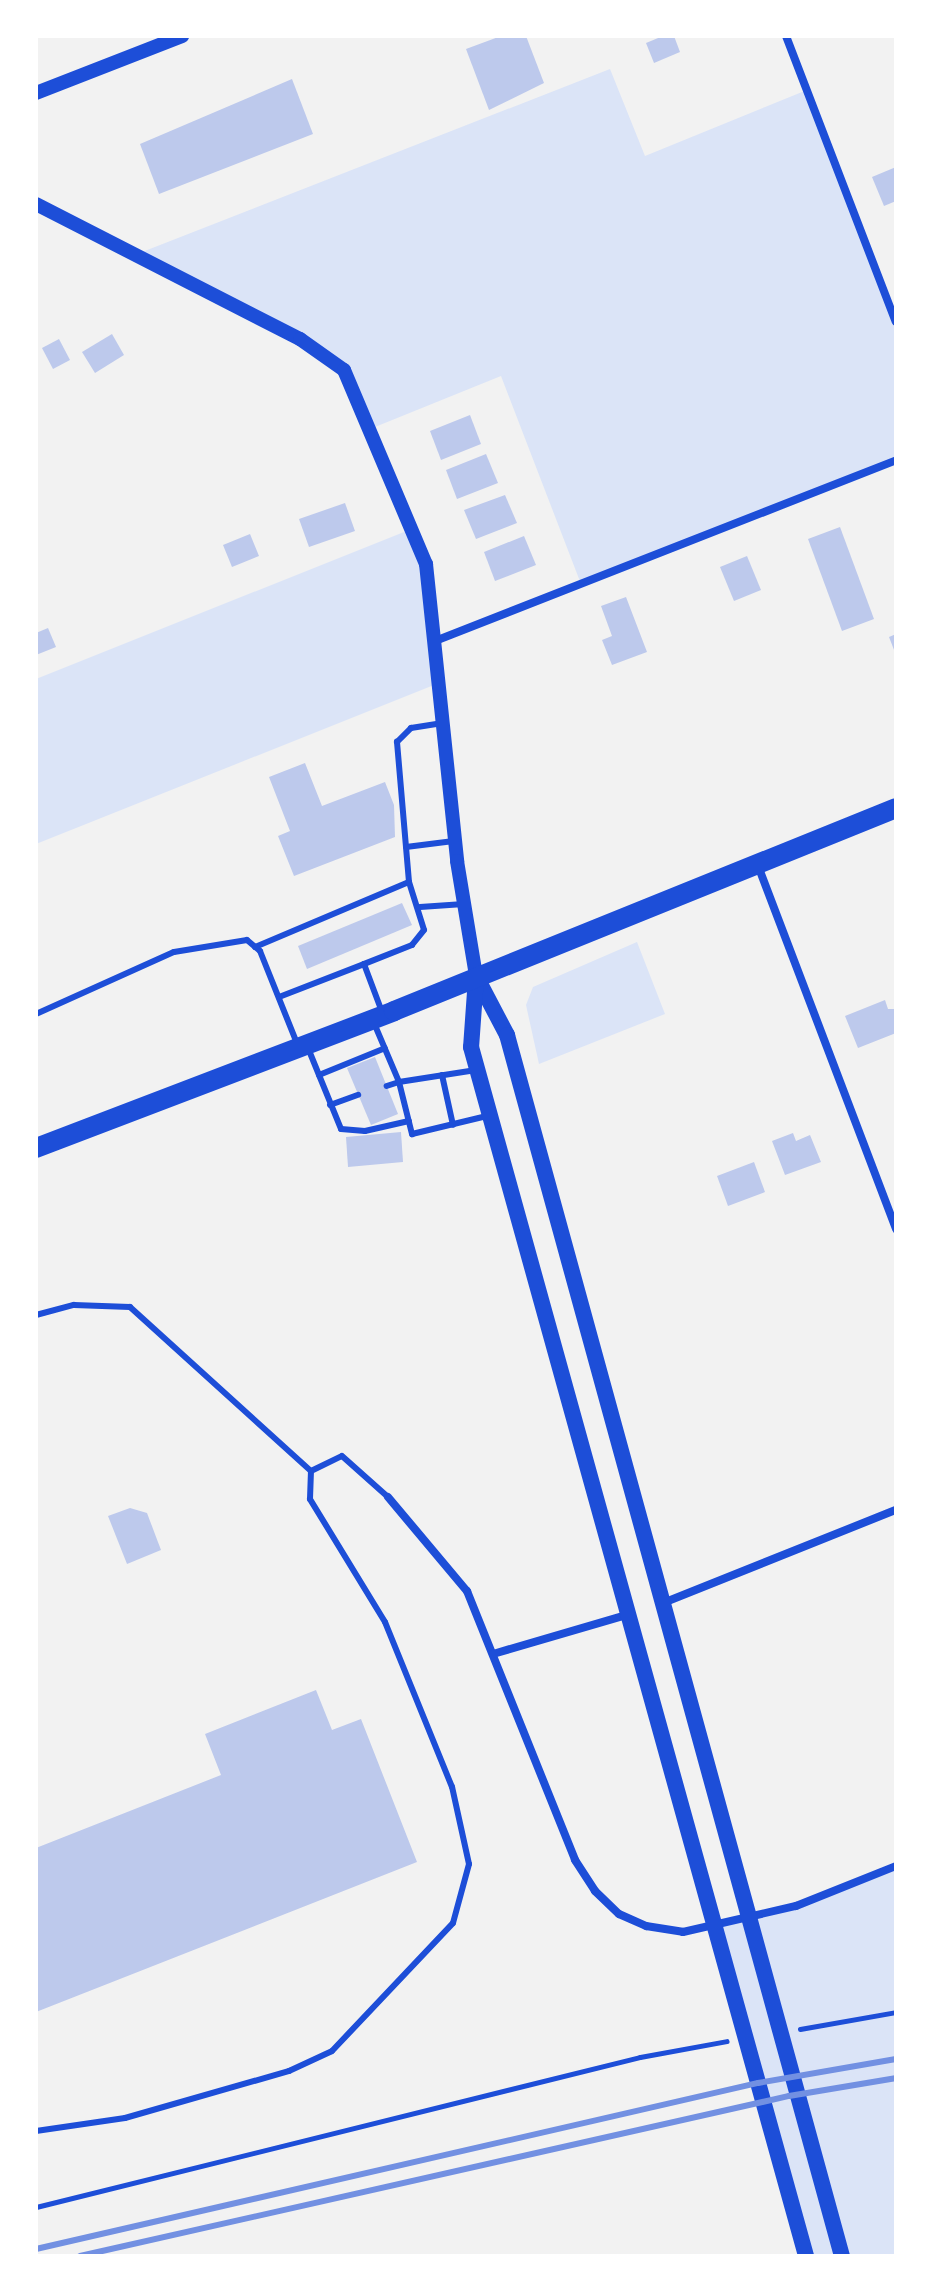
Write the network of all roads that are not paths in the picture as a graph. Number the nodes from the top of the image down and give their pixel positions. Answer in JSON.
{"nodes":[{"id":1,"x":182,"y":36,"type":"edge"},
{"id":2,"x":786,"y":36,"type":"edge"},
{"id":3,"x":36,"y":93,"type":"edge"},
{"id":4,"x":36,"y":204,"type":"edge"},
{"id":5,"x":896,"y":322,"type":"edge"},
{"id":6,"x":896,"y":460,"type":"edge"},
{"id":7,"x":435,"y":641,"type":"junction"},
{"id":8,"x":443,"y":723,"type":"junction"},
{"id":9,"x":896,"y":808,"type":"edge"},
{"id":10,"x":456,"y":841,"type":"junction"},
{"id":11,"x":406,"y":847,"type":"junction"},
{"id":12,"x":757,"y":863,"type":"junction"},
{"id":13,"x":409,"y":882,"type":"junction"},
{"id":14,"x":465,"y":904,"type":"junction"},
{"id":15,"x":420,"y":907,"type":"junction"},
{"id":16,"x":255,"y":947,"type":"junction"},
{"id":17,"x":364,"y":964,"type":"junction"},
{"id":18,"x":476,"y":976,"type":"junction"},
{"id":19,"x":279,"y":997,"type":"junction"},
{"id":20,"x":36,"y":1014,"type":"edge"},
{"id":21,"x":378,"y":1018,"type":"junction"},
{"id":22,"x":303,"y":1046,"type":"junction"},
{"id":23,"x":385,"y":1048,"type":"junction"},
{"id":24,"x":478,"y":1070,"type":"junction"},
{"id":25,"x":319,"y":1075,"type":"junction"},
{"id":26,"x":442,"y":1075,"type":"junction"},
{"id":27,"x":399,"y":1082,"type":"junction"},
{"id":28,"x":387,"y":1086,"type":"dead end"},
{"id":29,"x":358,"y":1095,"type":"dead end"},
{"id":30,"x":330,"y":1105,"type":"junction"},
{"id":31,"x":490,"y":1115,"type":"junction"},
{"id":32,"x":409,"y":1121,"type":"junction"},
{"id":33,"x":453,"y":1125,"type":"junction"},
{"id":34,"x":36,"y":1148,"type":"edge"},
{"id":35,"x":896,"y":1229,"type":"edge"},
{"id":36,"x":36,"y":1315,"type":"edge"},
{"id":37,"x":311,"y":1471,"type":"junction"},
{"id":38,"x":388,"y":1497,"type":"joint"},
{"id":39,"x":896,"y":1510,"type":"edge"},
{"id":40,"x":662,"y":1603,"type":"junction"},
{"id":41,"x":630,"y":1614,"type":"junction"},
{"id":42,"x":493,"y":1654,"type":"junction"},
{"id":43,"x":896,"y":1866,"type":"edge"},
{"id":44,"x":36,"y":2131,"type":"edge"},
{"id":45,"x":806,"y":2256,"type":"edge"},
{"id":46,"x":842,"y":2256,"type":"edge"}],
"edges":[{"from":1,"to":3,"type":"street"},
{"from":2,"to":5,"type":"street"},
{"from":4,"to":7,"type":"street"},
{"from":6,"to":7,"type":"street"},
{"from":7,"to":8,"type":"street"},
{"from":8,"to":10,"type":"street"},
{"from":8,"to":11,"type":"lane"},
{"from":9,"to":12,"type":"main road"},
{"from":10,"to":11,"type":"lane"},
{"from":10,"to":14,"type":"street"},
{"from":11,"to":13,"type":"lane"},
{"from":12,"to":18,"type":"main road"},
{"from":12,"to":35,"type":"street"},
{"from":13,"to":15,"type":"lane"},
{"from":13,"to":16,"type":"lane"},
{"from":14,"to":15,"type":"lane"},
{"from":14,"to":18,"type":"street"},
{"from":15,"to":17,"type":"lane"},
{"from":16,"to":19,"type":"lane"},
{"from":16,"to":20,"type":"lane"},
{"from":17,"to":19,"type":"lane"},
{"from":17,"to":21,"type":"lane"},
{"from":18,"to":21,"type":"main road"},
{"from":18,"to":24,"type":"main road"},
{"from":18,"to":40,"type":"main road"},
{"from":19,"to":22,"type":"lane"},
{"from":21,"to":22,"type":"main road"},
{"from":21,"to":23,"type":"lane"},
{"from":22,"to":25,"type":"lane"},
{"from":22,"to":34,"type":"main road"},
{"from":23,"to":25,"type":"lane"},
{"from":23,"to":27,"type":"lane"},
{"from":24,"to":26,"type":"lane"},
{"from":24,"to":31,"type":"main road"},
{"from":25,"to":30,"type":"lane"},
{"from":26,"to":27,"type":"lane"},
{"from":26,"to":33,"type":"lane"},
{"from":27,"to":28,"type":"lane"},
{"from":27,"to":32,"type":"lane"},
{"from":29,"to":30,"type":"lane"},
{"from":30,"to":32,"type":"lane"},
{"from":31,"to":33,"type":"lane"},
{"from":31,"to":41,"type":"main road"},
{"from":32,"to":33,"type":"lane"},
{"from":36,"to":37,"type":"lane"},
{"from":37,"to":38,"type":"lane"},
{"from":37,"to":44,"type":"lane"},
{"from":38,"to":42,"type":"street"},
{"from":39,"to":40,"type":"street"},
{"from":40,"to":46,"type":"main road"},
{"from":41,"to":42,"type":"street"},
{"from":41,"to":45,"type":"main road"},
{"from":42,"to":43,"type":"street"}]}
